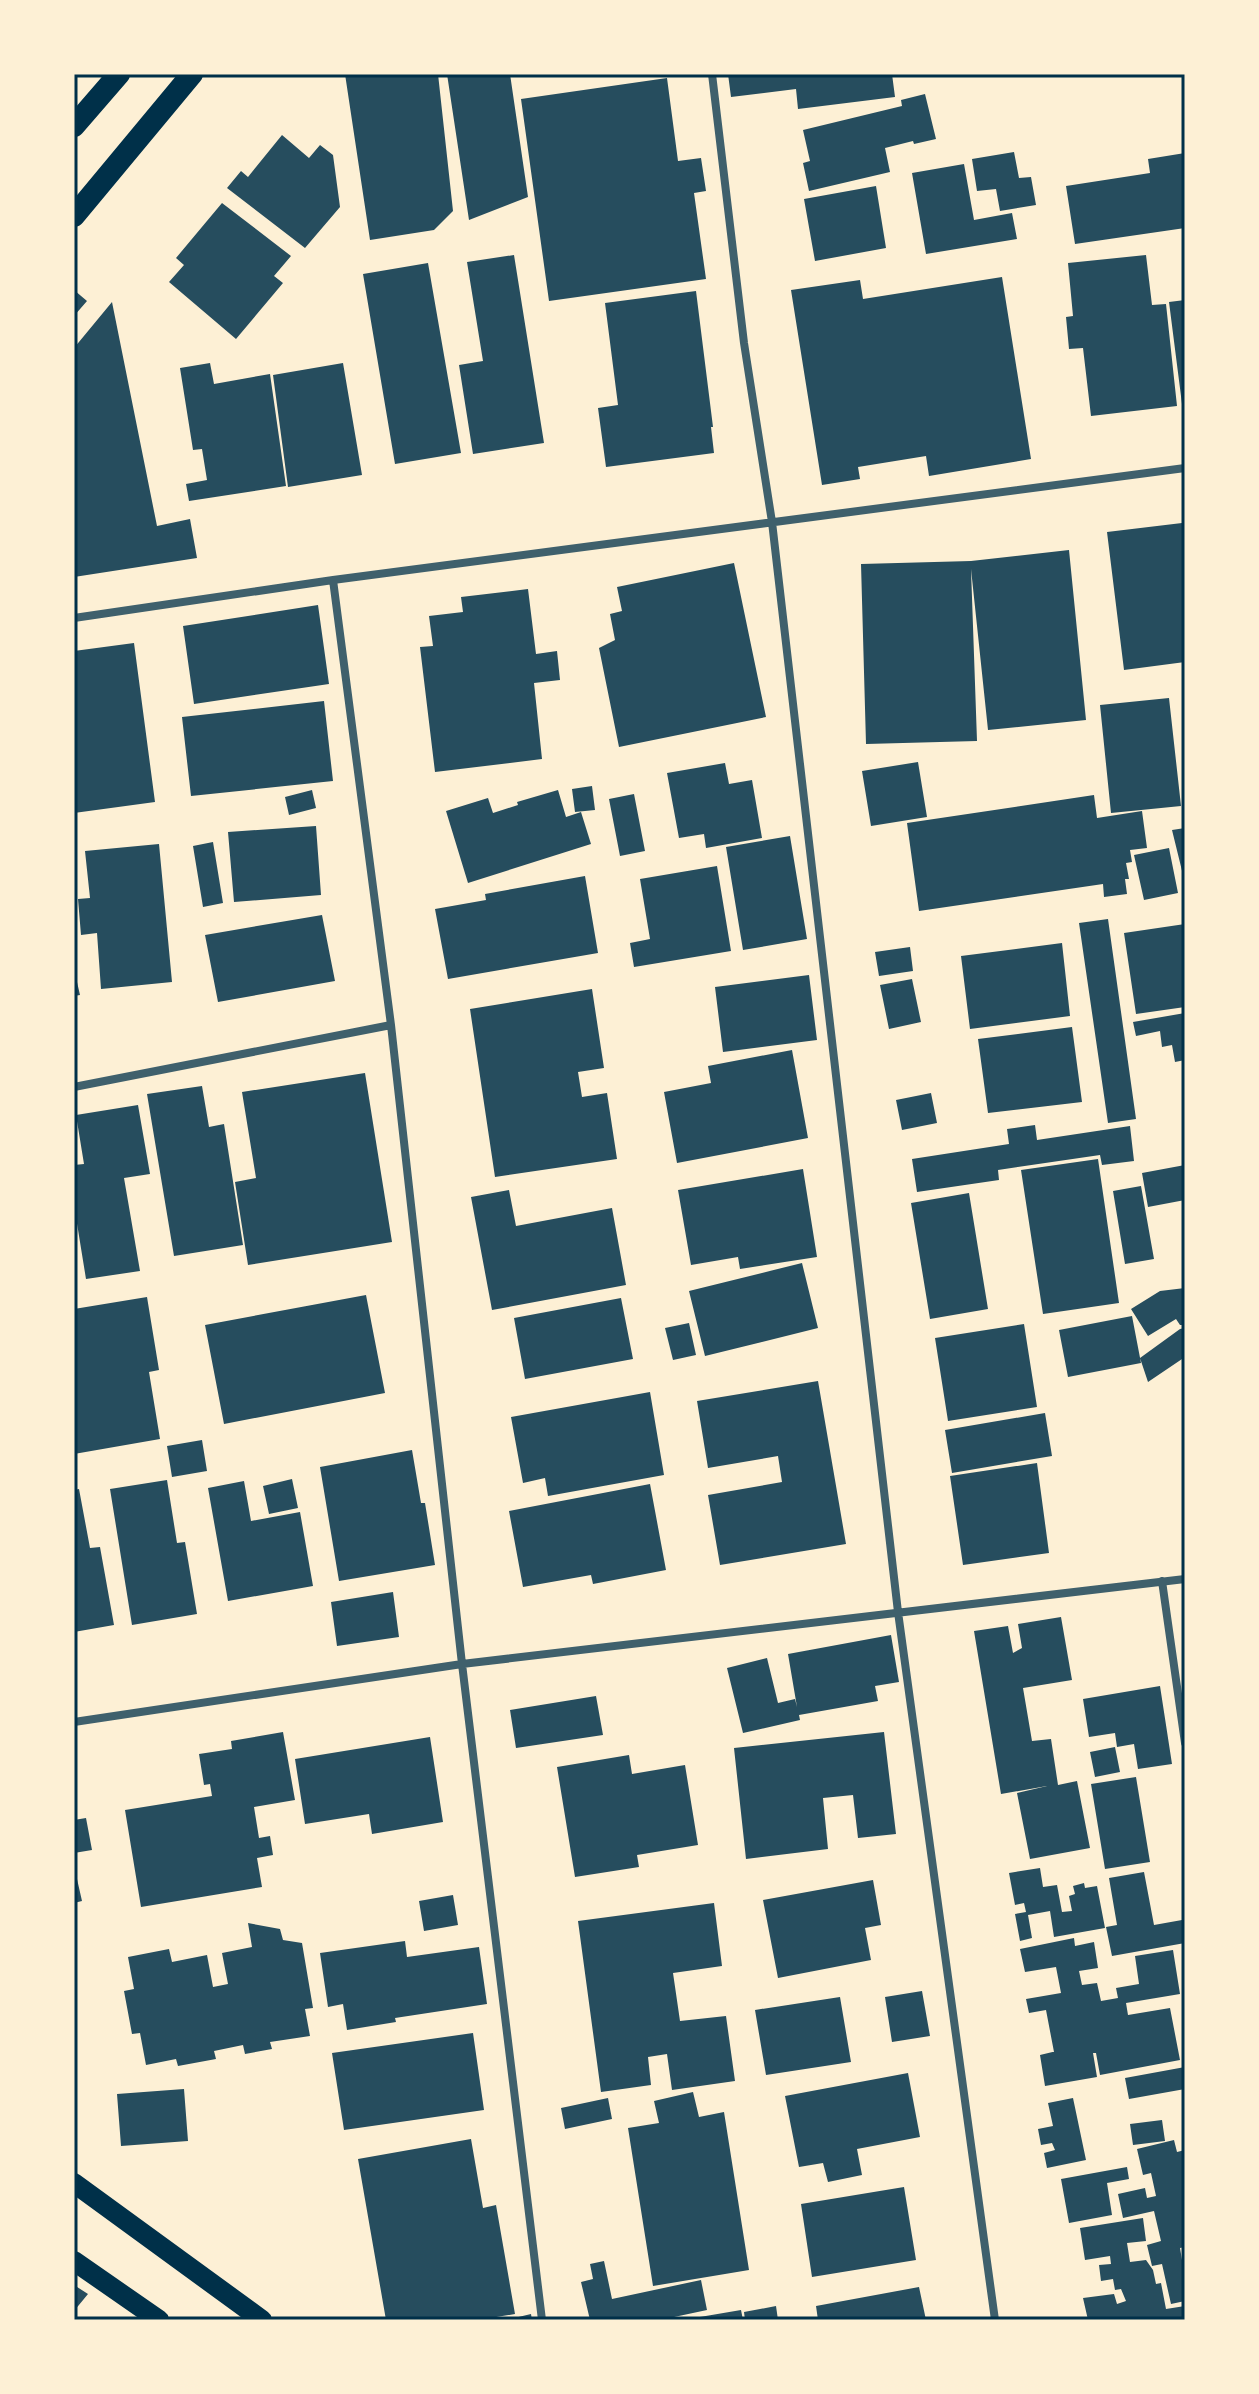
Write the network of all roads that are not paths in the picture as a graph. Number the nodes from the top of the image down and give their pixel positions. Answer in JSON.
{"nodes":[{"id":1,"x":119,"y":74,"type":"edge"},
{"id":2,"x":192,"y":74,"type":"edge"},
{"id":3,"x":712,"y":74,"type":"edge"},
{"id":4,"x":74,"y":126,"type":"edge"},
{"id":5,"x":74,"y":216,"type":"edge"},
{"id":6,"x":1185,"y":468,"type":"edge"},
{"id":7,"x":772,"y":522,"type":"junction"},
{"id":8,"x":333,"y":580,"type":"junction"},
{"id":9,"x":74,"y":618,"type":"edge"},
{"id":10,"x":391,"y":1025,"type":"junction"},
{"id":11,"x":74,"y":1087,"type":"edge"},
{"id":12,"x":1185,"y":1579,"type":"edge"},
{"id":13,"x":1162,"y":1581,"type":"junction"},
{"id":14,"x":898,"y":1612,"type":"junction"},
{"id":15,"x":462,"y":1664,"type":"junction"},
{"id":16,"x":74,"y":1722,"type":"edge"},
{"id":17,"x":1185,"y":1743,"type":"edge"},
{"id":18,"x":74,"y":2183,"type":"edge"},
{"id":19,"x":74,"y":2261,"type":"edge"},
{"id":20,"x":159,"y":2320,"type":"edge"},
{"id":21,"x":262,"y":2320,"type":"edge"},
{"id":22,"x":542,"y":2320,"type":"edge"},
{"id":23,"x":995,"y":2320,"type":"edge"}],
"edges":[{"from":1,"to":4,"type":"highway"},
{"from":2,"to":5,"type":"highway"},
{"from":3,"to":7,"type":"street"},
{"from":6,"to":7,"type":"street"},
{"from":7,"to":8,"type":"street"},
{"from":7,"to":14,"type":"street"},
{"from":8,"to":9,"type":"street"},
{"from":8,"to":10,"type":"street"},
{"from":10,"to":11,"type":"street"},
{"from":10,"to":15,"type":"street"},
{"from":12,"to":13,"type":"street"},
{"from":13,"to":14,"type":"street"},
{"from":13,"to":17,"type":"street"},
{"from":14,"to":15,"type":"street"},
{"from":14,"to":23,"type":"street"},
{"from":15,"to":16,"type":"street"},
{"from":15,"to":22,"type":"street"},
{"from":18,"to":21,"type":"main road"},
{"from":19,"to":20,"type":"main road"}]}
